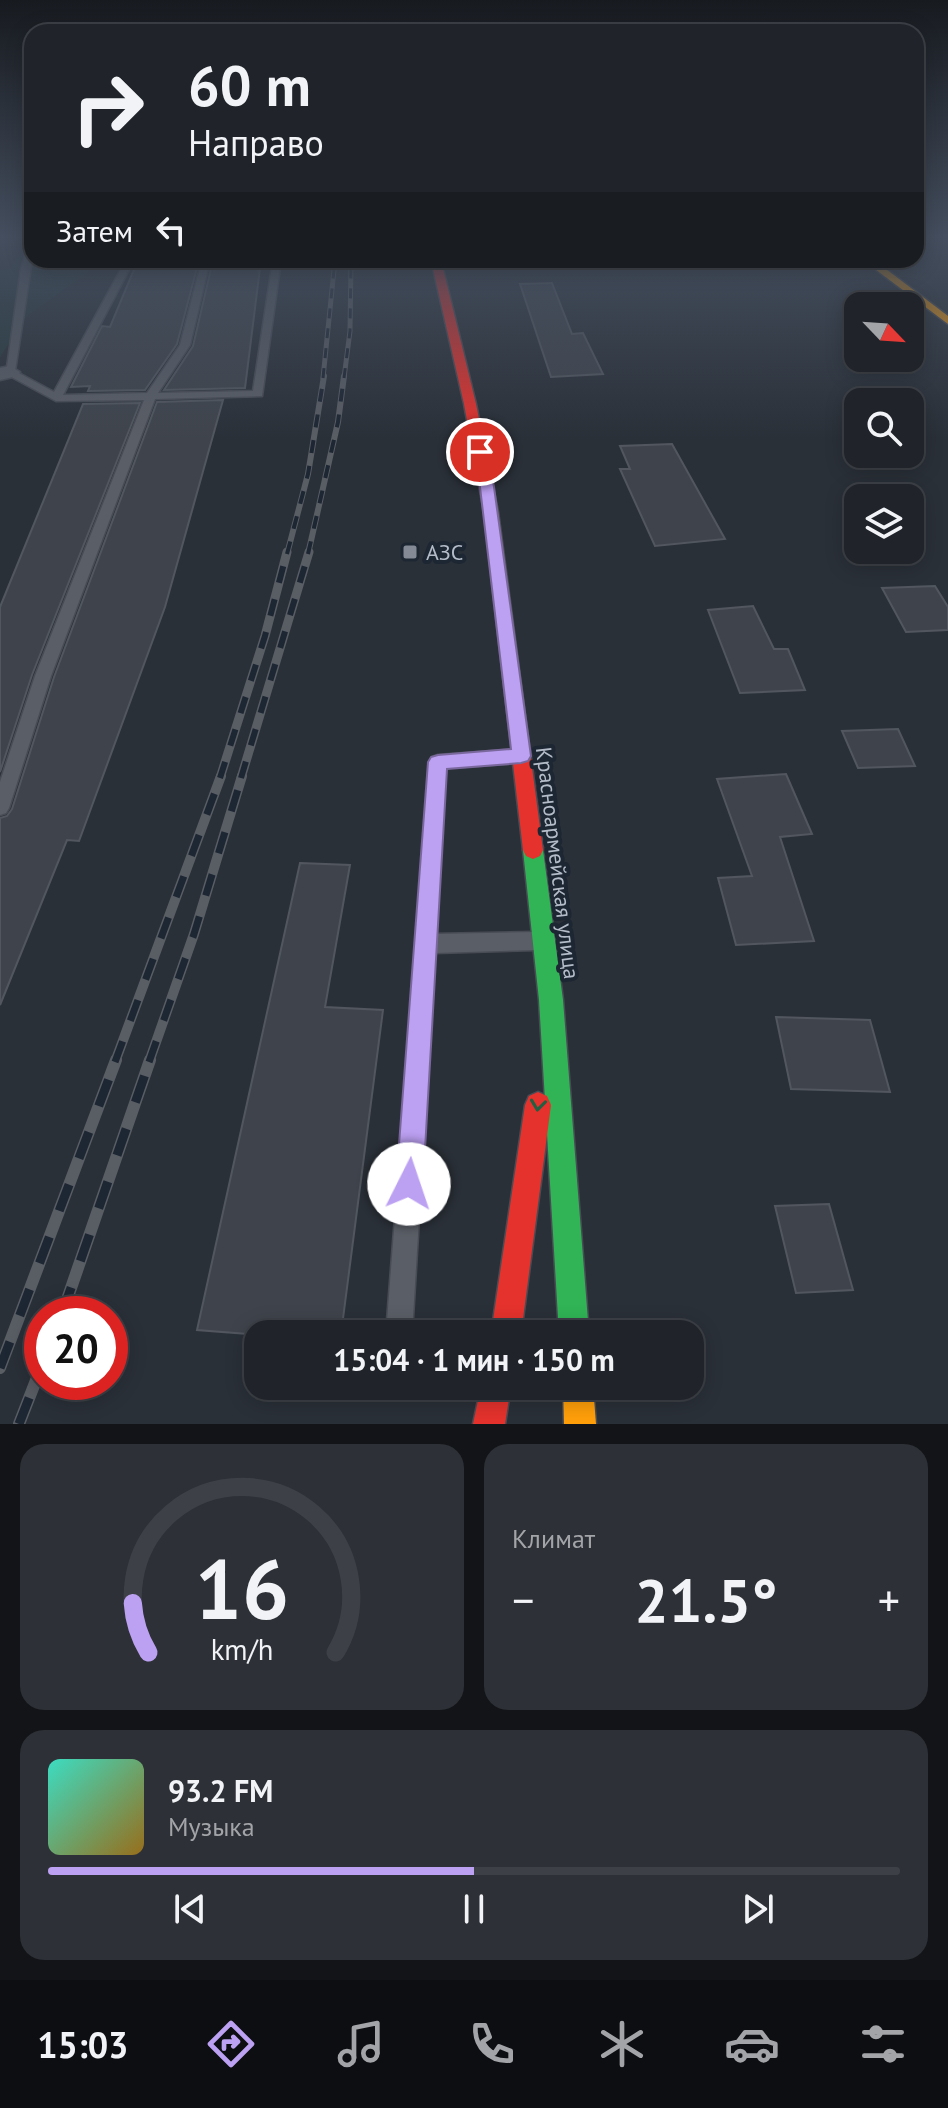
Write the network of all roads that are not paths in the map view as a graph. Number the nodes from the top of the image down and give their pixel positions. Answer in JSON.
{"nodes":[{"id":1,"x":18,"y":305,"type":"edge"},
{"id":2,"x":106,"y":305,"type":"edge"},
{"id":3,"x":195,"y":305,"type":"edge"},
{"id":4,"x":271,"y":305,"type":"edge"},
{"id":5,"x":447,"y":305,"type":"edge"},
{"id":6,"x":928,"y":305,"type":"edge"},
{"id":7,"x":948,"y":321,"type":"edge"},
{"id":8,"x":5,"y":373,"type":"edge"},
{"id":9,"x":150,"y":397,"type":"junction"},
{"id":10,"x":56,"y":398,"type":"junction"},
{"id":11,"x":521,"y":756,"type":"junction"},
{"id":12,"x":0,"y":808,"type":"edge"},
{"id":13,"x":544,"y":940,"type":"junction"},
{"id":14,"x":426,"y":944,"type":"junction"},
{"id":15,"x":551,"y":1000,"type":"junction"},
{"id":16,"x":400,"y":1320,"type":"edge"},
{"id":17,"x":509,"y":1320,"type":"edge"},
{"id":18,"x":573,"y":1320,"type":"edge"},
{"id":19,"x":493,"y":1400,"type":"edge"},
{"id":20,"x":579,"y":1400,"type":"edge"},
{"id":21,"x":489,"y":1424,"type":"edge"},
{"id":22,"x":580,"y":1424,"type":"edge"}],
"edges":[{"from":1,"to":8,"type":"lane"},
{"from":2,"to":10,"type":"lane"},
{"from":3,"to":9,"type":"lane"},
{"from":4,"to":9,"type":"lane"},
{"from":5,"to":11,"type":"main road","name":"Красноармейская улица"},
{"from":6,"to":7,"type":"main road"},
{"from":8,"to":10,"type":"lane"},
{"from":9,"to":10,"type":"lane"},
{"from":9,"to":12,"type":"lane"},
{"from":11,"to":13,"type":"main road","name":"Красноармейская улица"},
{"from":11,"to":14,"type":"lane"},
{"from":13,"to":14,"type":"lane"},
{"from":13,"to":15,"type":"main road","name":"Красноармейская улица"},
{"from":14,"to":16,"type":"lane"},
{"from":15,"to":17,"type":"main road","one_way":true},
{"from":15,"to":18,"type":"main road","name":"Красноармейская улица"},
{"from":19,"to":21,"type":"main road"},
{"from":20,"to":22,"type":"main road"}]}
